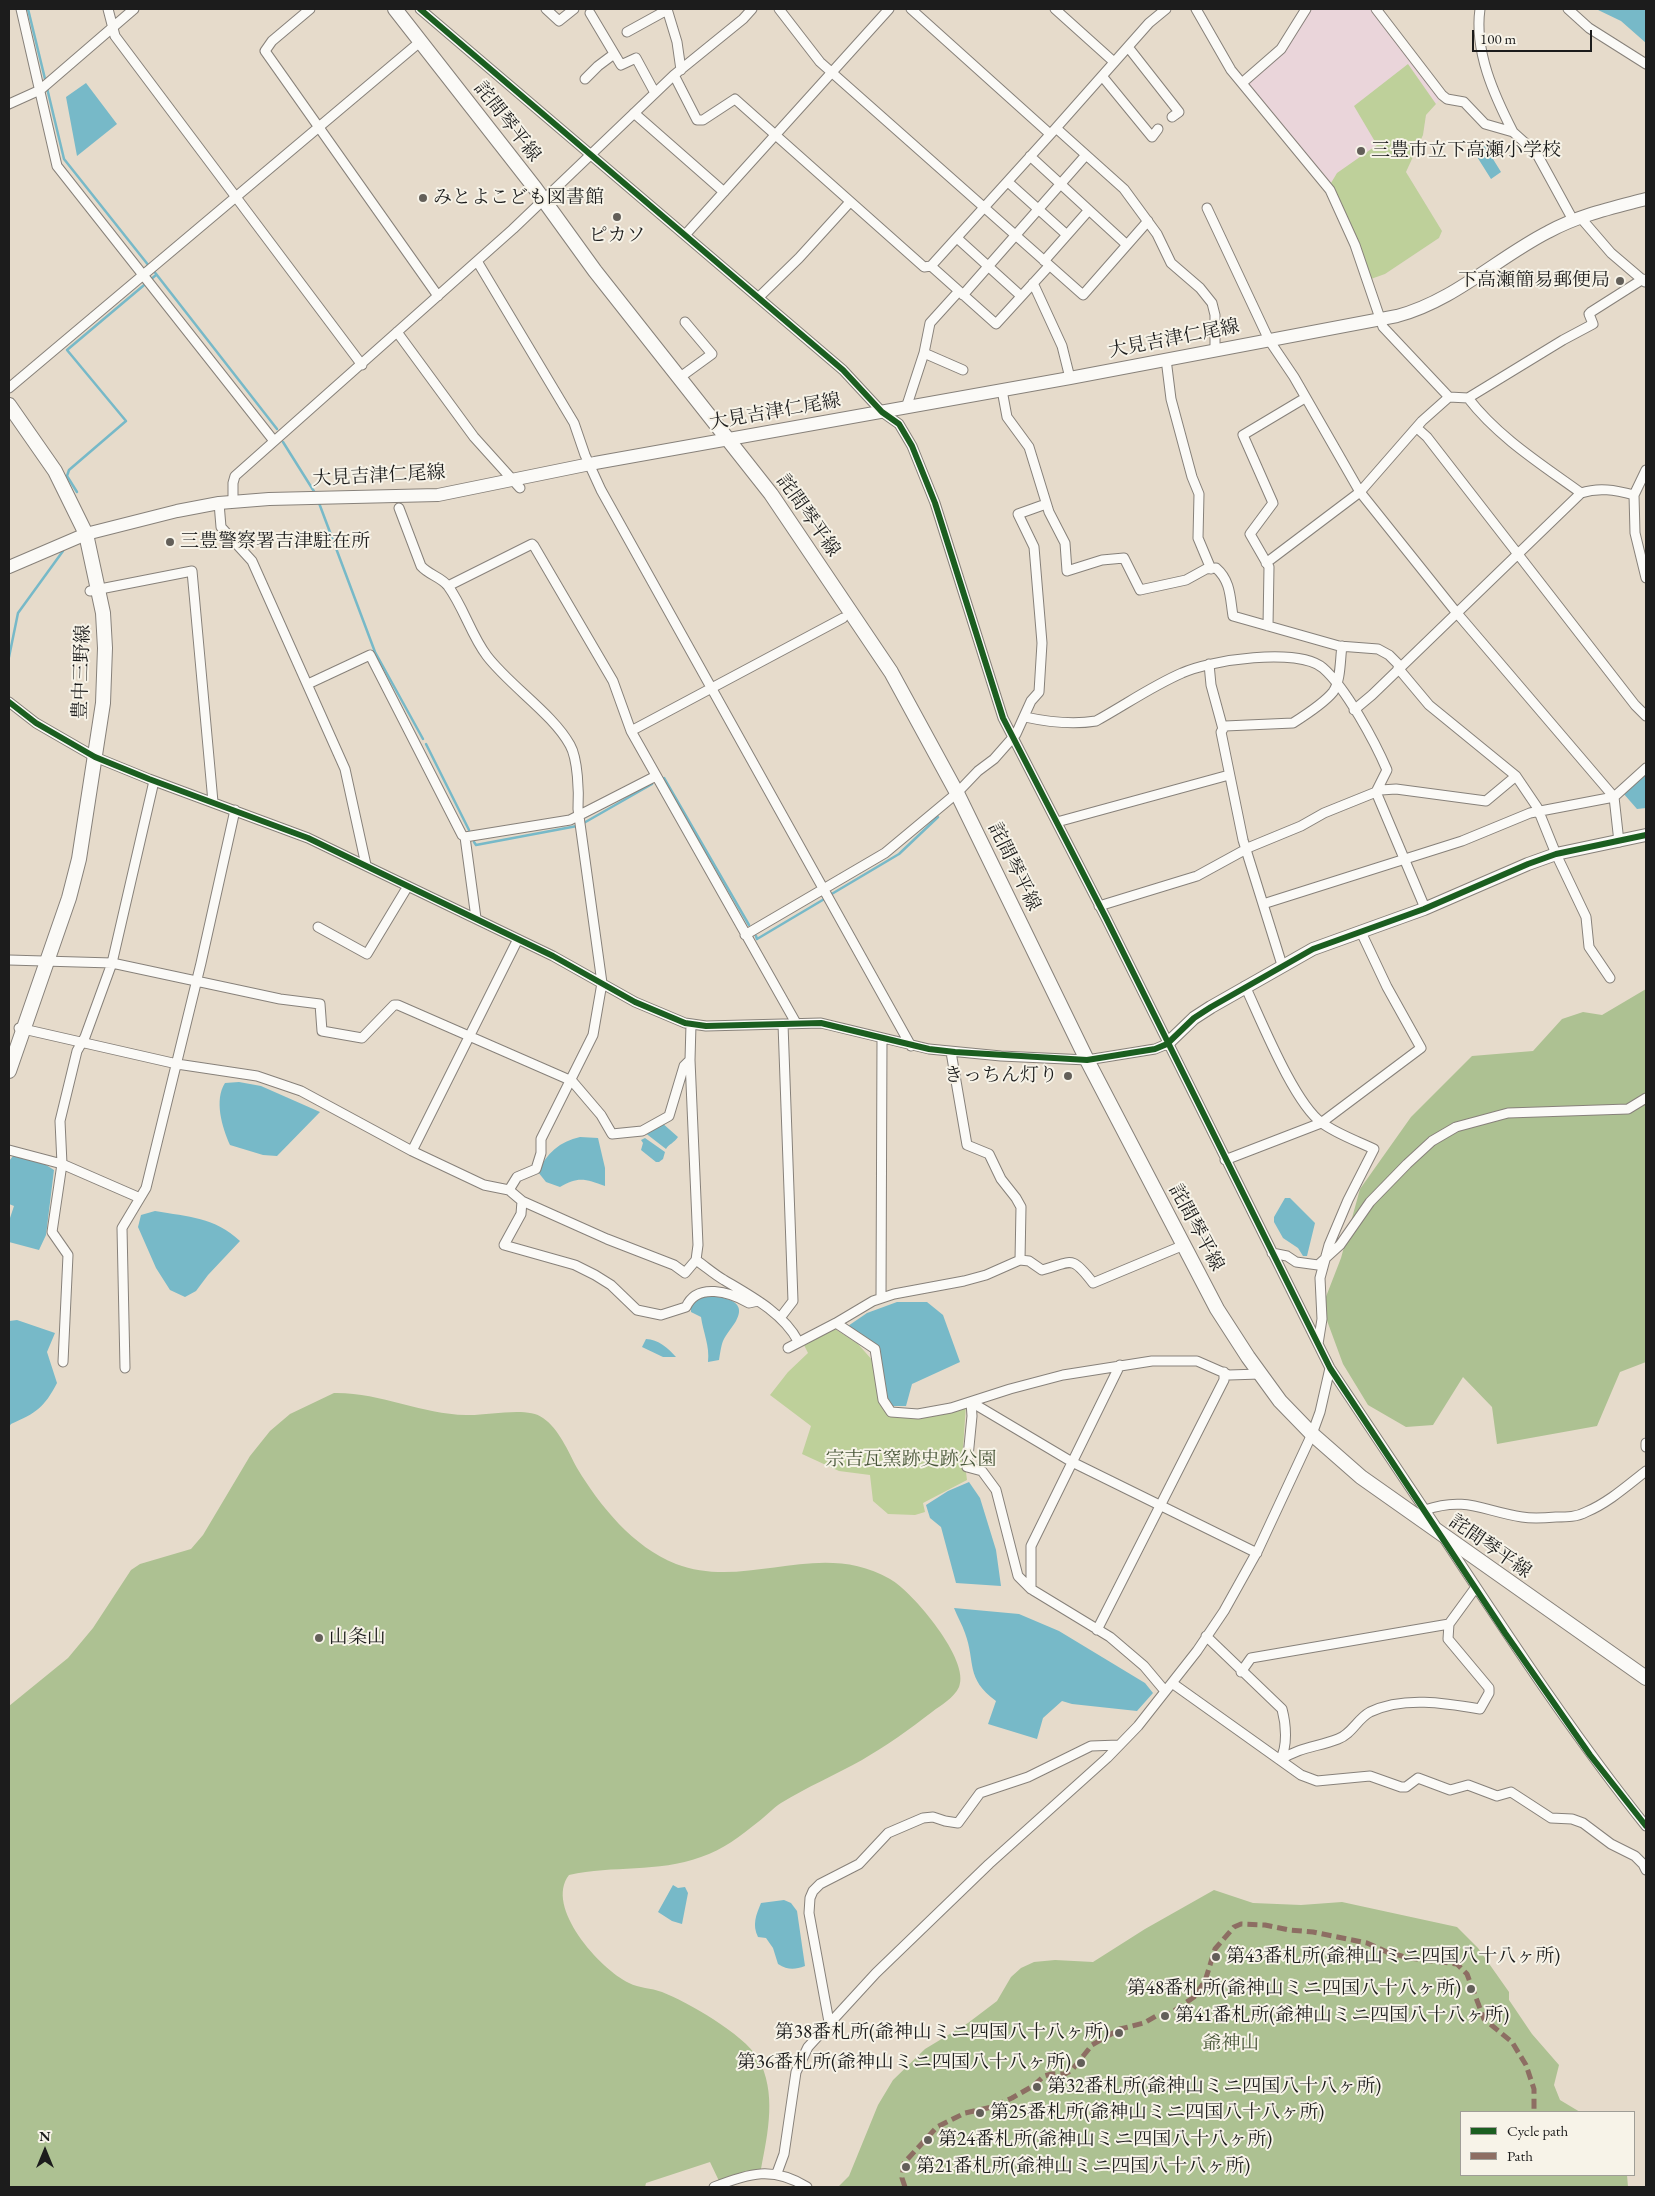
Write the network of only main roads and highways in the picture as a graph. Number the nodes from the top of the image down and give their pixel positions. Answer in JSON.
{"nodes":[{"id":1,"x":395,"y":9,"type":"edge"},
{"id":2,"x":1646,"y":199,"type":"edge"},
{"id":3,"x":9,"y":405,"type":"edge"},
{"id":4,"x":727,"y":439,"type":"junction"},
{"id":5,"x":86,"y":534,"type":"junction"},
{"id":6,"x":9,"y":566,"type":"edge"},
{"id":7,"x":1646,"y":835,"type":"edge"},
{"id":8,"x":1167,"y":1044,"type":"road end"},
{"id":9,"x":9,"y":1071,"type":"edge"},
{"id":10,"x":1646,"y":1678,"type":"edge"}],
"edges":[{"from":1,"to":4,"type":"main road","name":"詫間琴平線"},
{"from":2,"to":4,"type":"main road","name":"大見吉津仁尾線"},
{"from":3,"to":5,"type":"main road","name":"豊中三野線"},
{"from":4,"to":5,"type":"main road","name":"大見吉津仁尾線"},
{"from":4,"to":10,"type":"main road","name":"詫間琴平線"},
{"from":5,"to":6,"type":"main road","name":"大見吉津仁尾線"},
{"from":5,"to":9,"type":"main road","name":"豊中三野線"},
{"from":7,"to":8,"type":"main road"}]}
